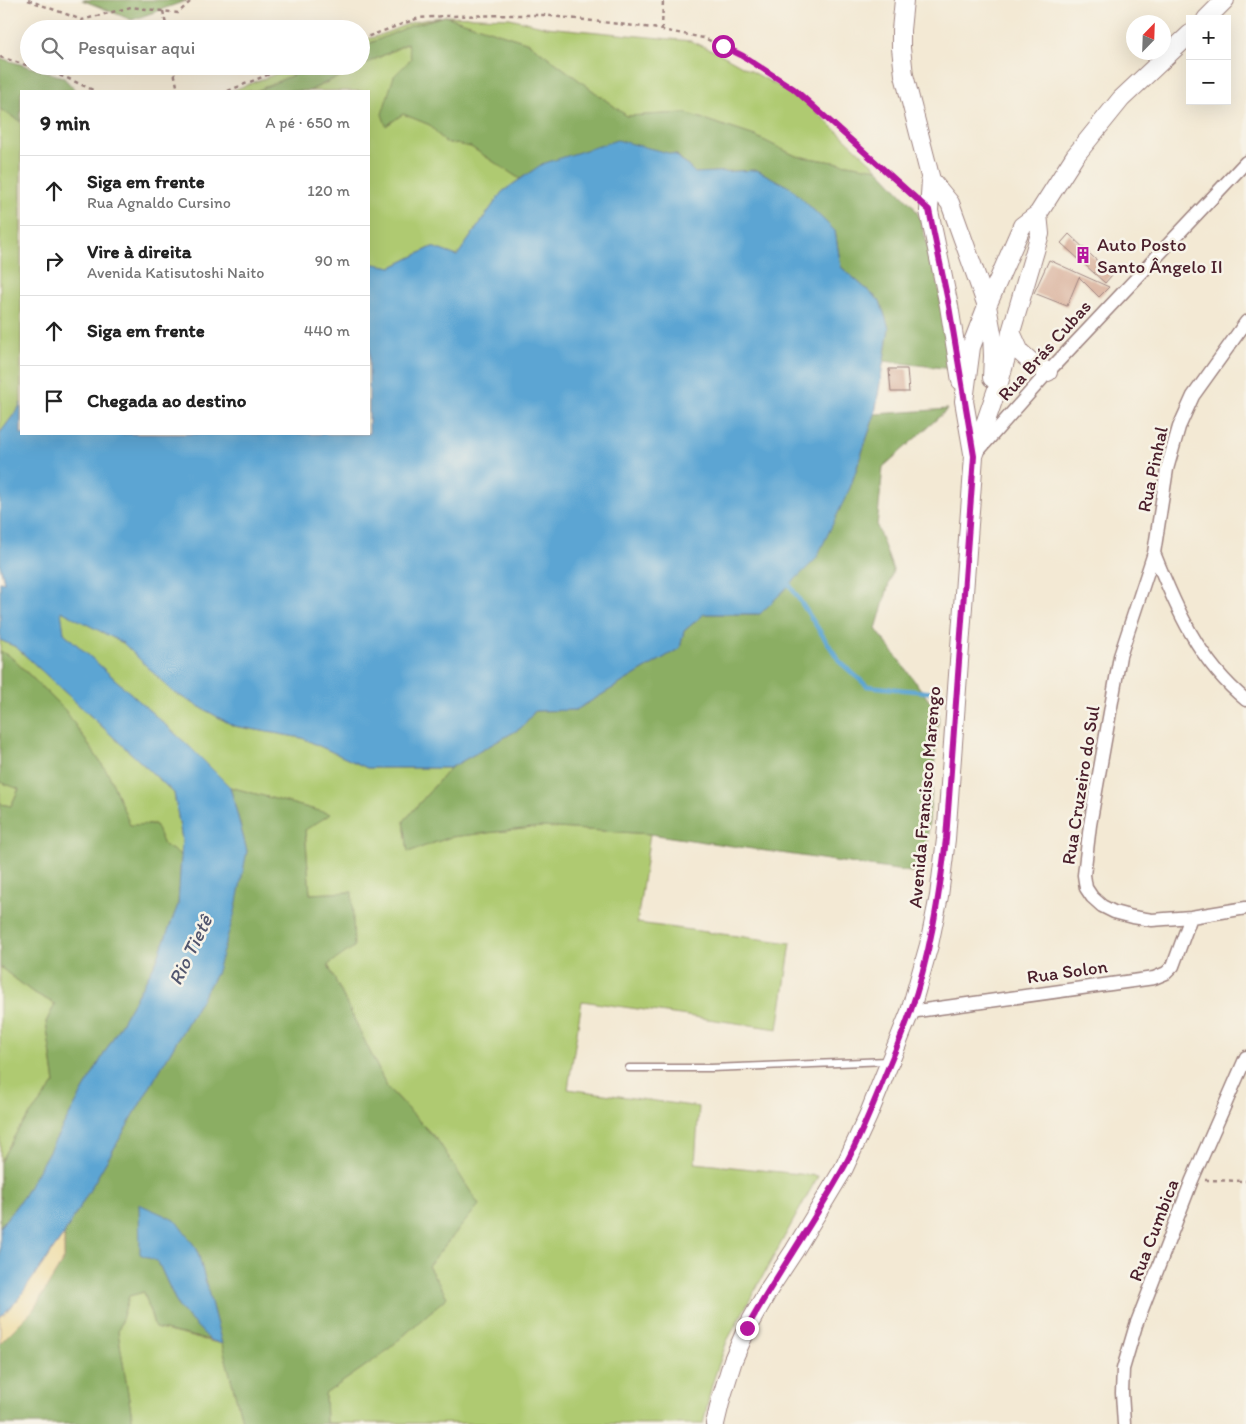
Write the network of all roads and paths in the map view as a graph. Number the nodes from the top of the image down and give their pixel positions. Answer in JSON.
{"nodes":[{"id":1,"x":28,"y":0,"type":"edge"},
{"id":2,"x":192,"y":0,"type":"edge"},
{"id":3,"x":663,"y":0,"type":"edge"},
{"id":4,"x":1226,"y":0,"type":"edge"},
{"id":5,"x":905,"y":1,"type":"edge"},
{"id":6,"x":163,"y":11,"type":"junction"},
{"id":7,"x":1210,"y":15,"type":"edge"},
{"id":8,"x":165,"y":20,"type":"edge"},
{"id":9,"x":662,"y":30,"type":"junction"},
{"id":10,"x":370,"y":36,"type":"edge"},
{"id":11,"x":1186,"y":38,"type":"edge"},
{"id":12,"x":0,"y":57,"type":"edge"},
{"id":13,"x":20,"y":63,"type":"edge"},
{"id":14,"x":58,"y":75,"type":"edge"},
{"id":15,"x":175,"y":75,"type":"edge"},
{"id":16,"x":267,"y":75,"type":"edge"},
{"id":17,"x":93,"y":90,"type":"edge"},
{"id":18,"x":178,"y":90,"type":"edge"},
{"id":19,"x":230,"y":90,"type":"edge"},
{"id":20,"x":1246,"y":162,"type":"edge"},
{"id":21,"x":931,"y":180,"type":"junction"},
{"id":22,"x":929,"y":210,"type":"junction"},
{"id":23,"x":1038,"y":214,"type":"junction"},
{"id":24,"x":972,"y":263,"type":"junction"},
{"id":25,"x":1005,"y":268,"type":"junction"},
{"id":26,"x":987,"y":306,"type":"junction"},
{"id":27,"x":1246,"y":322,"type":"edge"},
{"id":28,"x":1011,"y":332,"type":"junction"},
{"id":29,"x":1048,"y":372,"type":"junction"},
{"id":30,"x":964,"y":401,"type":"junction"},
{"id":31,"x":990,"y":409,"type":"junction"},
{"id":32,"x":974,"y":456,"type":"junction"},
{"id":33,"x":1154,"y":553,"type":"junction"},
{"id":34,"x":1246,"y":700,"type":"edge"},
{"id":35,"x":1246,"y":908,"type":"edge"},
{"id":36,"x":1191,"y":917,"type":"junction"},
{"id":37,"x":910,"y":1012,"type":"junction"},
{"id":38,"x":1246,"y":1057,"type":"edge"},
{"id":39,"x":891,"y":1061,"type":"junction"},
{"id":40,"x":629,"y":1068,"type":"dead end"},
{"id":41,"x":1192,"y":1180,"type":"junction"},
{"id":42,"x":1246,"y":1181,"type":"edge"},
{"id":43,"x":715,"y":1424,"type":"edge"},
{"id":44,"x":1124,"y":1424,"type":"edge"}],
"edges":[{"from":1,"to":6,"type":"path"},
{"from":2,"to":6,"type":"path"},
{"from":3,"to":9,"type":"path"},
{"from":4,"to":7,"type":"main road"},
{"from":5,"to":21,"type":"main road"},
{"from":6,"to":8,"type":"path"},
{"from":9,"to":10,"type":"path"},
{"from":9,"to":22,"type":"path"},
{"from":11,"to":23,"type":"main road","name":"Avenida Francisco Marengo"},
{"from":12,"to":13,"type":"path"},
{"from":14,"to":17,"type":"path"},
{"from":15,"to":18,"type":"path"},
{"from":16,"to":19,"type":"path"},
{"from":20,"to":29,"type":"street","name":"Rua Brás Cubas"},
{"from":21,"to":22,"type":"main road"},
{"from":21,"to":24,"type":"main road"},
{"from":22,"to":30,"type":"main road"},
{"from":23,"to":25,"type":"main road","name":"Avenida Francisco Marengo"},
{"from":23,"to":28,"type":"main road","name":"Avenida Francisco Marengo"},
{"from":24,"to":25,"type":"main road"},
{"from":24,"to":26,"type":"main road"},
{"from":25,"to":26,"type":"main road","name":"Avenida Francisco Marengo"},
{"from":26,"to":30,"type":"main road","name":"Avenida Francisco Marengo"},
{"from":26,"to":31,"type":"main road"},
{"from":27,"to":33,"type":"street","name":"Rua Pinhal"},
{"from":28,"to":29,"type":"main road"},
{"from":28,"to":31,"type":"main road","name":"Avenida Francisco Marengo"},
{"from":29,"to":32,"type":"street","name":"Rua Brás Cubas"},
{"from":30,"to":32,"type":"main road","name":"Avenida Francisco Marengo"},
{"from":31,"to":32,"type":"main road","name":"Avenida Francisco Marengo"},
{"from":32,"to":37,"type":"main road","name":"Avenida Francisco Marengo"},
{"from":33,"to":34,"type":"street"},
{"from":33,"to":36,"type":"street","name":"Rua Cruzeiro do Sul"},
{"from":35,"to":36,"type":"street","name":"Rua Cruzeiro do Sul"},
{"from":36,"to":37,"type":"street","name":"Rua Solon"},
{"from":37,"to":39,"type":"main road","name":"Avenida Francisco Marengo"},
{"from":38,"to":41,"type":"street","name":"Rua Cumbica"},
{"from":39,"to":40,"type":"lane"},
{"from":39,"to":43,"type":"main road","name":"Avenida Francisco Marengo"},
{"from":41,"to":42,"type":"path"},
{"from":41,"to":44,"type":"street","name":"Rua Cumbica"}]}
